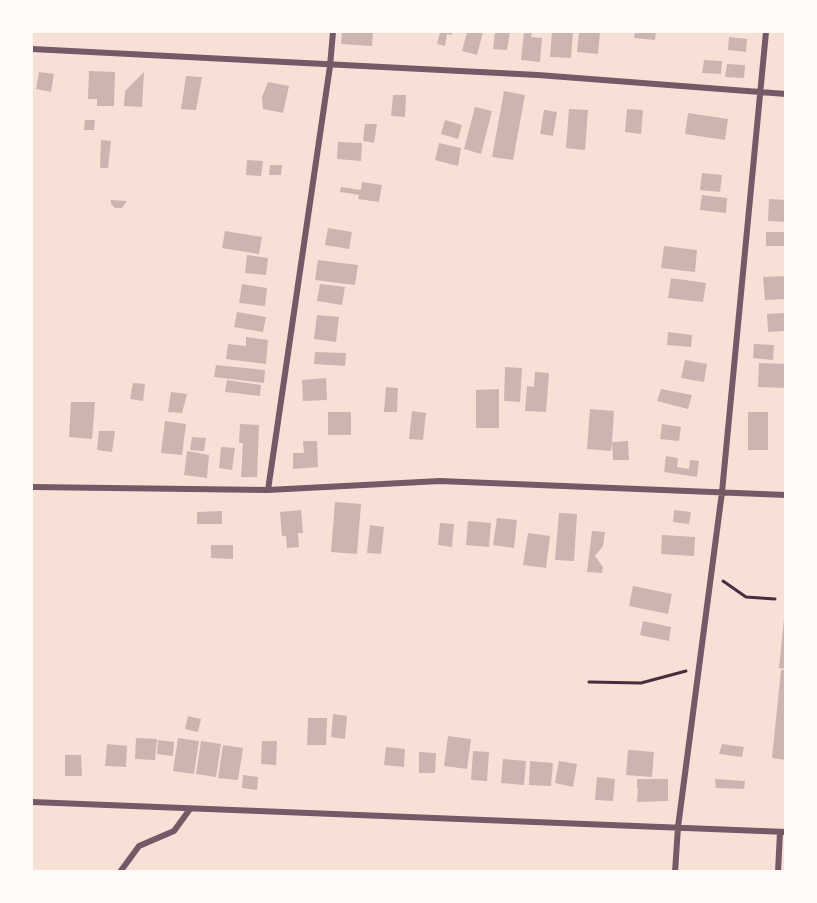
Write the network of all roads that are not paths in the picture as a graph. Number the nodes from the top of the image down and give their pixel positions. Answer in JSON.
{"nodes":[{"id":1,"x":333,"y":32,"type":"edge"},
{"id":2,"x":766,"y":32,"type":"edge"},
{"id":3,"x":32,"y":50,"type":"edge"},
{"id":4,"x":330,"y":66,"type":"junction"},
{"id":5,"x":759,"y":92,"type":"junction"},
{"id":6,"x":786,"y":94,"type":"edge"},
{"id":7,"x":32,"y":487,"type":"edge"},
{"id":8,"x":268,"y":490,"type":"junction"},
{"id":9,"x":722,"y":492,"type":"junction"},
{"id":10,"x":786,"y":495,"type":"edge"},
{"id":11,"x":32,"y":802,"type":"edge"},
{"id":12,"x":190,"y":808,"type":"junction"},
{"id":13,"x":678,"y":827,"type":"junction"},
{"id":14,"x":783,"y":832,"type":"edge"},
{"id":15,"x":120,"y":872,"type":"edge"},
{"id":16,"x":675,"y":872,"type":"edge"},
{"id":17,"x":778,"y":872,"type":"edge"}],
"edges":[{"from":1,"to":4,"type":"street"},
{"from":2,"to":5,"type":"street"},
{"from":3,"to":4,"type":"street"},
{"from":4,"to":5,"type":"street"},
{"from":4,"to":8,"type":"street"},
{"from":5,"to":6,"type":"street"},
{"from":5,"to":9,"type":"street"},
{"from":7,"to":8,"type":"street"},
{"from":8,"to":9,"type":"street"},
{"from":9,"to":10,"type":"street"},
{"from":9,"to":13,"type":"street"},
{"from":11,"to":12,"type":"street"},
{"from":12,"to":13,"type":"street"},
{"from":12,"to":15,"type":"street"},
{"from":13,"to":14,"type":"street"},
{"from":13,"to":16,"type":"street"},
{"from":14,"to":17,"type":"street"}]}
